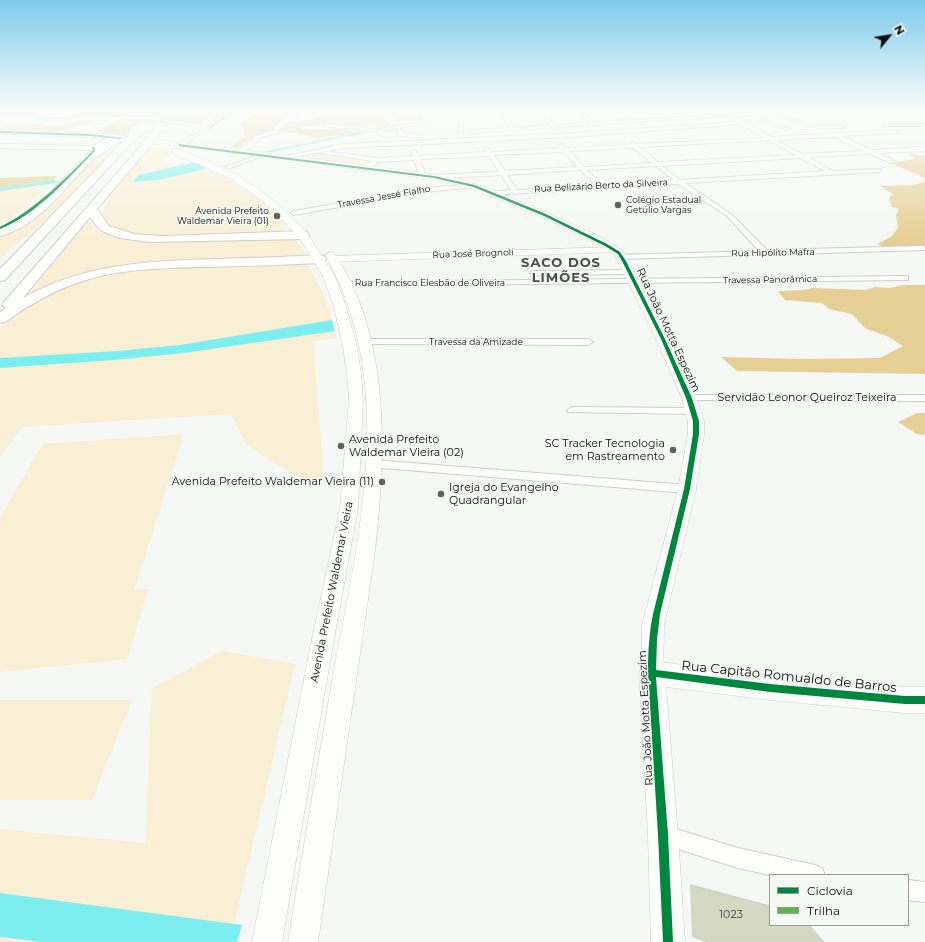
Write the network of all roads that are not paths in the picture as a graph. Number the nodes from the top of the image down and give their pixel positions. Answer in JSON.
{"nodes":[{"id":1,"x":99,"y":154,"type":"edge"},
{"id":2,"x":116,"y":154,"type":"edge"},
{"id":3,"x":139,"y":154,"type":"edge"},
{"id":4,"x":183,"y":154,"type":"edge"},
{"id":5,"x":199,"y":154,"type":"edge"},
{"id":6,"x":253,"y":154,"type":"edge"},
{"id":7,"x":304,"y":154,"type":"edge"},
{"id":8,"x":329,"y":154,"type":"edge"},
{"id":9,"x":415,"y":154,"type":"edge"},
{"id":10,"x":491,"y":154,"type":"joint"},
{"id":11,"x":568,"y":154,"type":"edge"},
{"id":12,"x":644,"y":154,"type":"edge"},
{"id":13,"x":825,"y":154,"type":"edge"},
{"id":14,"x":877,"y":154,"type":"edge"},
{"id":15,"x":262,"y":155,"type":"junction"},
{"id":16,"x":722,"y":155,"type":"dead end"},
{"id":17,"x":800,"y":155,"type":"junction"},
{"id":18,"x":284,"y":158,"type":"junction"},
{"id":19,"x":416,"y":158,"type":"junction"},
{"id":20,"x":377,"y":160,"type":"junction"},
{"id":21,"x":729,"y":160,"type":"junction"},
{"id":22,"x":891,"y":161,"type":"dead end"},
{"id":23,"x":656,"y":164,"type":"junction"},
{"id":24,"x":740,"y":166,"type":"dead end"},
{"id":25,"x":228,"y":167,"type":"junction"},
{"id":26,"x":365,"y":168,"type":"junction"},
{"id":27,"x":582,"y":168,"type":"junction"},
{"id":28,"x":745,"y":170,"type":"dead end"},
{"id":29,"x":879,"y":170,"type":"dead end"},
{"id":30,"x":830,"y":172,"type":"junction"},
{"id":31,"x":503,"y":173,"type":"junction"},
{"id":32,"x":429,"y":176,"type":"junction"},
{"id":33,"x":756,"y":177,"type":"junction"},
{"id":34,"x":678,"y":181,"type":"junction"},
{"id":35,"x":474,"y":186,"type":"junction"},
{"id":36,"x":598,"y":186,"type":"junction"},
{"id":37,"x":515,"y":191,"type":"junction"},
{"id":38,"x":491,"y":193,"type":"junction"},
{"id":39,"x":274,"y":201,"type":"junction"},
{"id":40,"x":92,"y":209,"type":"junction"},
{"id":41,"x":298,"y":223,"type":"junction"},
{"id":42,"x":0,"y":232,"type":"edge"},
{"id":43,"x":29,"y":247,"type":"junction"},
{"id":44,"x":322,"y":248,"type":"junction"},
{"id":45,"x":924,"y":248,"type":"edge"},
{"id":46,"x":618,"y":253,"type":"junction"},
{"id":47,"x":765,"y":253,"type":"junction"},
{"id":48,"x":0,"y":266,"type":"edge"},
{"id":49,"x":534,"y":273,"type":"dead end"},
{"id":50,"x":0,"y":277,"type":"edge"},
{"id":51,"x":632,"y":277,"type":"junction"},
{"id":52,"x":905,"y":278,"type":"dead end"},
{"id":53,"x":345,"y":284,"type":"junction"},
{"id":54,"x":0,"y":317,"type":"edge"},
{"id":55,"x":364,"y":342,"type":"junction"},
{"id":56,"x":588,"y":342,"type":"dead end"},
{"id":57,"x":925,"y":398,"type":"edge"},
{"id":58,"x":691,"y":405,"type":"junction"},
{"id":59,"x":572,"y":410,"type":"dead end"},
{"id":60,"x":365,"y":416,"type":"junction"},
{"id":61,"x":374,"y":464,"type":"junction"},
{"id":62,"x":687,"y":490,"type":"junction"},
{"id":63,"x":652,"y":673,"type":"junction"},
{"id":64,"x":925,"y":700,"type":"edge"},
{"id":65,"x":663,"y":835,"type":"junction"},
{"id":66,"x":810,"y":874,"type":"edge"},
{"id":67,"x":909,"y":890,"type":"edge"},
{"id":68,"x":925,"y":892,"type":"edge"},
{"id":69,"x":267,"y":942,"type":"edge"},
{"id":70,"x":303,"y":942,"type":"edge"},
{"id":71,"x":668,"y":942,"type":"edge"}],
"edges":[{"from":1,"to":42,"type":"highway"},
{"from":2,"to":43,"type":"highway","bridge":true},
{"from":3,"to":40,"type":"highway","bridge":true},
{"from":4,"to":39,"type":"main road","name":"Avenida Prefeito Waldemar Vieira"},
{"from":5,"to":25,"type":"main road","name":"Avenida Prefeito Waldemar Vieira"},
{"from":6,"to":15,"type":"main road"},
{"from":7,"to":18,"type":"street"},
{"from":8,"to":20,"type":"street"},
{"from":9,"to":19,"type":"street"},
{"from":10,"to":19,"type":"street"},
{"from":10,"to":31,"type":"street"},
{"from":11,"to":27,"type":"street"},
{"from":12,"to":23,"type":"street"},
{"from":13,"to":17,"type":"street"},
{"from":14,"to":22,"type":"street"},
{"from":15,"to":18,"type":"main road"},
{"from":15,"to":25,"type":"street"},
{"from":16,"to":21,"type":"street"},
{"from":17,"to":21,"type":"street"},
{"from":17,"to":30,"type":"street"},
{"from":18,"to":26,"type":"main road"},
{"from":19,"to":20,"type":"street"},
{"from":19,"to":32,"type":"street"},
{"from":20,"to":26,"type":"street"},
{"from":21,"to":23,"type":"street"},
{"from":21,"to":24,"type":"street"},
{"from":23,"to":27,"type":"street"},
{"from":23,"to":34,"type":"street"},
{"from":25,"to":39,"type":"main road","name":"Avenida Prefeito Waldemar Vieira"},
{"from":26,"to":32,"type":"main road"},
{"from":27,"to":31,"type":"street"},
{"from":27,"to":36,"type":"street"},
{"from":28,"to":33,"type":"street"},
{"from":29,"to":30,"type":"street","name":"Rua Belizário Berto da Silveira"},
{"from":30,"to":33,"type":"street","name":"Rua Belizário Berto da Silveira"},
{"from":31,"to":32,"type":"street"},
{"from":31,"to":37,"type":"street"},
{"from":32,"to":35,"type":"main road"},
{"from":33,"to":34,"type":"street","name":"Rua Belizário Berto da Silveira"},
{"from":34,"to":36,"type":"street","name":"Rua Belizário Berto da Silveira"},
{"from":34,"to":47,"type":"street"},
{"from":35,"to":38,"type":"main road"},
{"from":35,"to":41,"type":"street","name":"Travessa Jessé Fialho"},
{"from":36,"to":37,"type":"street","name":"Rua Belizário Berto da Silveira"},
{"from":37,"to":38,"type":"street","name":"Rua Belizário Berto da Silveira"},
{"from":38,"to":46,"type":"main road"},
{"from":39,"to":41,"type":"main road","name":"Avenida Prefeito Waldemar Vieira"},
{"from":39,"to":41,"type":"main road","name":"Avenida Prefeito Waldemar Vieira"},
{"from":40,"to":41,"type":"highway"},
{"from":40,"to":54,"type":"highway"},
{"from":41,"to":44,"type":"main road","name":"Avenida Prefeito Waldemar Vieira"},
{"from":41,"to":44,"type":"main road"},
{"from":43,"to":48,"type":"highway"},
{"from":43,"to":50,"type":"highway"},
{"from":44,"to":46,"type":"street","name":"Rua José Brognoli"},
{"from":44,"to":53,"type":"main road","name":"Avenida Prefeito Waldemar Vieira"},
{"from":44,"to":54,"type":"highway"},
{"from":44,"to":60,"type":"main road","name":"Avenida Prefeito Waldemar Vieira"},
{"from":45,"to":47,"type":"street","name":"Rua Hipólito Mafra"},
{"from":46,"to":47,"type":"street","name":"Rua Hipólito Mafra"},
{"from":46,"to":51,"type":"main road","name":"Rua João Motta Espezim"},
{"from":49,"to":51,"type":"street"},
{"from":51,"to":52,"type":"street","name":"Travessa Panorâmica"},
{"from":51,"to":53,"type":"street","name":"Rua Francisco Elesbão de Oliveira"},
{"from":51,"to":58,"type":"main road","name":"Rua João Motta Espezim"},
{"from":53,"to":55,"type":"main road","name":"Avenida Prefeito Waldemar Vieira"},
{"from":55,"to":56,"type":"street","name":"Travessa da Amizade"},
{"from":55,"to":60,"type":"main road","name":"Avenida Prefeito Waldemar Vieira"},
{"from":57,"to":58,"type":"street","name":"Servidão Leonor Queiroz Teixeira"},
{"from":58,"to":59,"type":"street","name":"Servidão Leonor Queiroz Teixeira"},
{"from":58,"to":62,"type":"main road","name":"Rua João Motta Espezim"},
{"from":60,"to":61,"type":"main road","name":"Avenida Prefeito Waldemar Vieira"},
{"from":60,"to":69,"type":"main road","name":"Avenida Prefeito Waldemar Vieira"},
{"from":61,"to":62,"type":"street"},
{"from":61,"to":70,"type":"main road","name":"Avenida Prefeito Waldemar Vieira"},
{"from":62,"to":63,"type":"main road","name":"Rua João Motta Espezim"},
{"from":63,"to":64,"type":"main road","name":"Rua Capitão Romualdo de Barros"},
{"from":63,"to":65,"type":"main road","name":"Rua João Motta Espezim"},
{"from":65,"to":66,"type":"street"},
{"from":65,"to":71,"type":"main road","name":"Rua João Motta Espezim"},
{"from":67,"to":68,"type":"street"}]}
